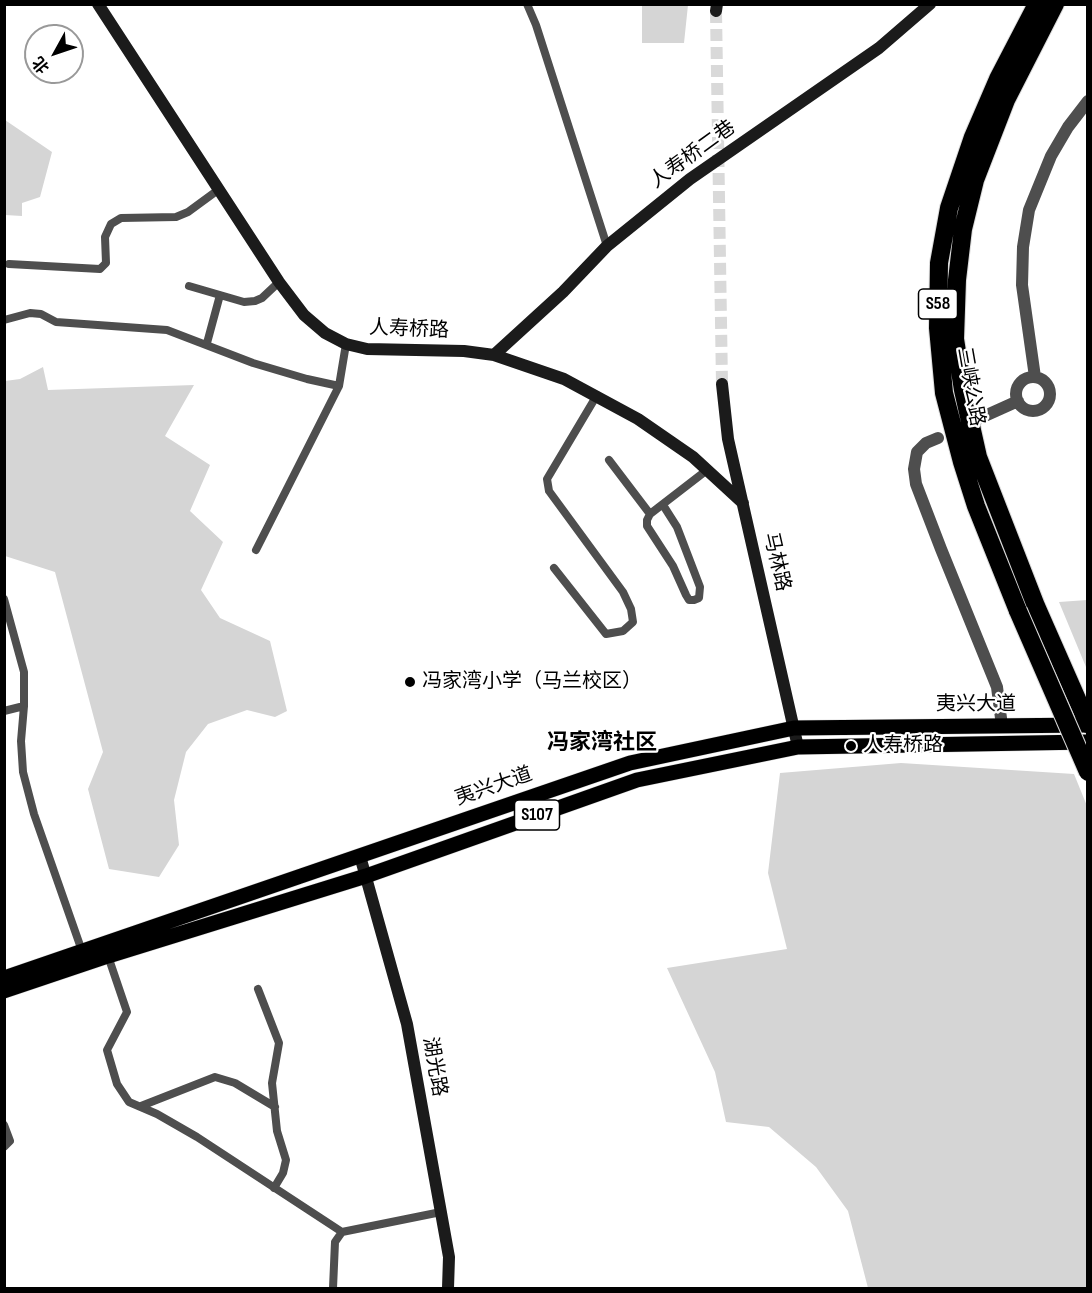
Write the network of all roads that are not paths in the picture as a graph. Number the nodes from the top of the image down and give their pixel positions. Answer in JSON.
{"nodes":[{"id":1,"x":98,"y":4,"type":"edge"},
{"id":2,"x":527,"y":4,"type":"edge"},
{"id":3,"x":930,"y":4,"type":"edge"},
{"id":4,"x":1037,"y":4,"type":"edge"},
{"id":5,"x":1055,"y":4,"type":"edge"},
{"id":6,"x":1088,"y":101,"type":"edge"},
{"id":7,"x":218,"y":190,"type":"junction"},
{"id":8,"x":607,"y":246,"type":"junction"},
{"id":9,"x":9,"y":264,"type":"dead end"},
{"id":10,"x":279,"y":282,"type":"junction"},
{"id":11,"x":189,"y":286,"type":"dead end"},
{"id":12,"x":220,"y":295,"type":"junction"},
{"id":13,"x":4,"y":320,"type":"edge"},
{"id":14,"x":207,"y":343,"type":"junction"},
{"id":15,"x":346,"y":344,"type":"junction"},
{"id":16,"x":494,"y":355,"type":"junction"},
{"id":17,"x":1035,"y":377,"type":"junction"},
{"id":18,"x":722,"y":384,"type":"tunnel mouth"},
{"id":19,"x":339,"y":386,"type":"junction"},
{"id":20,"x":597,"y":395,"type":"junction"},
{"id":21,"x":1018,"y":401,"type":"junction"},
{"id":22,"x":978,"y":419,"type":"dead end"},
{"id":23,"x":938,"y":438,"type":"dead end"},
{"id":24,"x":609,"y":460,"type":"dead end"},
{"id":25,"x":707,"y":470,"type":"junction"},
{"id":26,"x":743,"y":503,"type":"junction"},
{"id":27,"x":663,"y":505,"type":"junction"},
{"id":28,"x":650,"y":514,"type":"junction"},
{"id":29,"x":256,"y":550,"type":"dead end"},
{"id":30,"x":554,"y":568,"type":"dead end"},
{"id":31,"x":4,"y":599,"type":"edge"},
{"id":32,"x":24,"y":706,"type":"junction"},
{"id":33,"x":4,"y":711,"type":"edge"},
{"id":34,"x":1088,"y":725,"type":"edge"},
{"id":35,"x":1002,"y":726,"type":"junction"},
{"id":36,"x":794,"y":728,"type":"junction"},
{"id":37,"x":1088,"y":742,"type":"edge"},
{"id":38,"x":798,"y":747,"type":"junction"},
{"id":39,"x":1088,"y":771,"type":"edge"},
{"id":40,"x":360,"y":856,"type":"junction"},
{"id":41,"x":366,"y":876,"type":"junction"},
{"id":42,"x":82,"y":951,"type":"junction"},
{"id":43,"x":108,"y":956,"type":"junction"},
{"id":44,"x":4,"y":978,"type":"edge"},
{"id":45,"x":258,"y":988,"type":"dead end"},
{"id":46,"x":4,"y":990,"type":"edge"},
{"id":47,"x":141,"y":1106,"type":"junction"},
{"id":48,"x":275,"y":1107,"type":"junction"},
{"id":49,"x":4,"y":1125,"type":"edge"},
{"id":50,"x":4,"y":1147,"type":"edge"},
{"id":51,"x":274,"y":1188,"type":"junction"},
{"id":52,"x":441,"y":1212,"type":"junction"},
{"id":53,"x":342,"y":1232,"type":"junction"},
{"id":54,"x":333,"y":1288,"type":"edge"},
{"id":55,"x":448,"y":1288,"type":"edge"}],
"edges":[{"from":1,"to":7,"type":"street","name":"人寿桥路"},
{"from":2,"to":8,"type":"lane"},
{"from":3,"to":8,"type":"street","name":"人寿桥二巷"},
{"from":4,"to":39,"type":"highway","name":"三峡公路","number":"S58","bridge":true},
{"from":5,"to":34,"type":"highway","name":"三峡公路","number":"S58"},
{"from":6,"to":17,"type":"street"},
{"from":7,"to":9,"type":"lane"},
{"from":7,"to":10,"type":"street","name":"人寿桥路"},
{"from":8,"to":16,"type":"street","name":"人寿桥二巷"},
{"from":10,"to":12,"type":"lane"},
{"from":10,"to":15,"type":"street","name":"人寿桥路"},
{"from":11,"to":12,"type":"lane"},
{"from":12,"to":14,"type":"lane"},
{"from":13,"to":14,"type":"lane"},
{"from":14,"to":19,"type":"lane"},
{"from":15,"to":16,"type":"street","name":"人寿桥路"},
{"from":15,"to":19,"type":"lane"},
{"from":16,"to":20,"type":"street","name":"人寿桥路"},
{"from":17,"to":21,"type":"street"},
{"from":17,"to":21,"type":"street"},
{"from":18,"to":26,"type":"street","name":"马林路"},
{"from":19,"to":29,"type":"lane"},
{"from":20,"to":25,"type":"street","name":"人寿桥路"},
{"from":20,"to":30,"type":"lane"},
{"from":21,"to":22,"type":"street"},
{"from":23,"to":35,"type":"street"},
{"from":24,"to":28,"type":"lane"},
{"from":25,"to":26,"type":"street","name":"人寿桥路"},
{"from":25,"to":27,"type":"lane"},
{"from":26,"to":36,"type":"street","name":"马林路"},
{"from":27,"to":28,"type":"lane"},
{"from":27,"to":28,"type":"lane"},
{"from":31,"to":32,"type":"lane"},
{"from":32,"to":33,"type":"lane"},
{"from":32,"to":42,"type":"lane"},
{"from":34,"to":35,"type":"main road","name":"夷兴大道"},
{"from":35,"to":36,"type":"main road","name":"夷兴大道"},
{"from":36,"to":38,"type":"street","name":"马林路"},
{"from":36,"to":40,"type":"main road","name":"夷兴大道"},
{"from":37,"to":38,"type":"main road","name":"夷兴大道","number":"S107"},
{"from":38,"to":41,"type":"main road","name":"夷兴大道","number":"S107"},
{"from":40,"to":41,"type":"street","name":"湖光路"},
{"from":40,"to":42,"type":"main road","name":"夷兴大道"},
{"from":41,"to":43,"type":"main road","name":"夷兴大道","number":"S107"},
{"from":41,"to":52,"type":"street","name":"湖光路"},
{"from":42,"to":44,"type":"main road","name":"夷兴大道"},
{"from":43,"to":46,"type":"main road","name":"夷兴大道","number":"S107"},
{"from":43,"to":47,"type":"lane"},
{"from":45,"to":48,"type":"lane"},
{"from":47,"to":48,"type":"lane"},
{"from":47,"to":51,"type":"lane"},
{"from":48,"to":51,"type":"lane"},
{"from":49,"to":50,"type":"lane"},
{"from":51,"to":53,"type":"lane"},
{"from":52,"to":53,"type":"lane"},
{"from":52,"to":55,"type":"street","name":"湖光路"},
{"from":53,"to":54,"type":"lane"}]}
